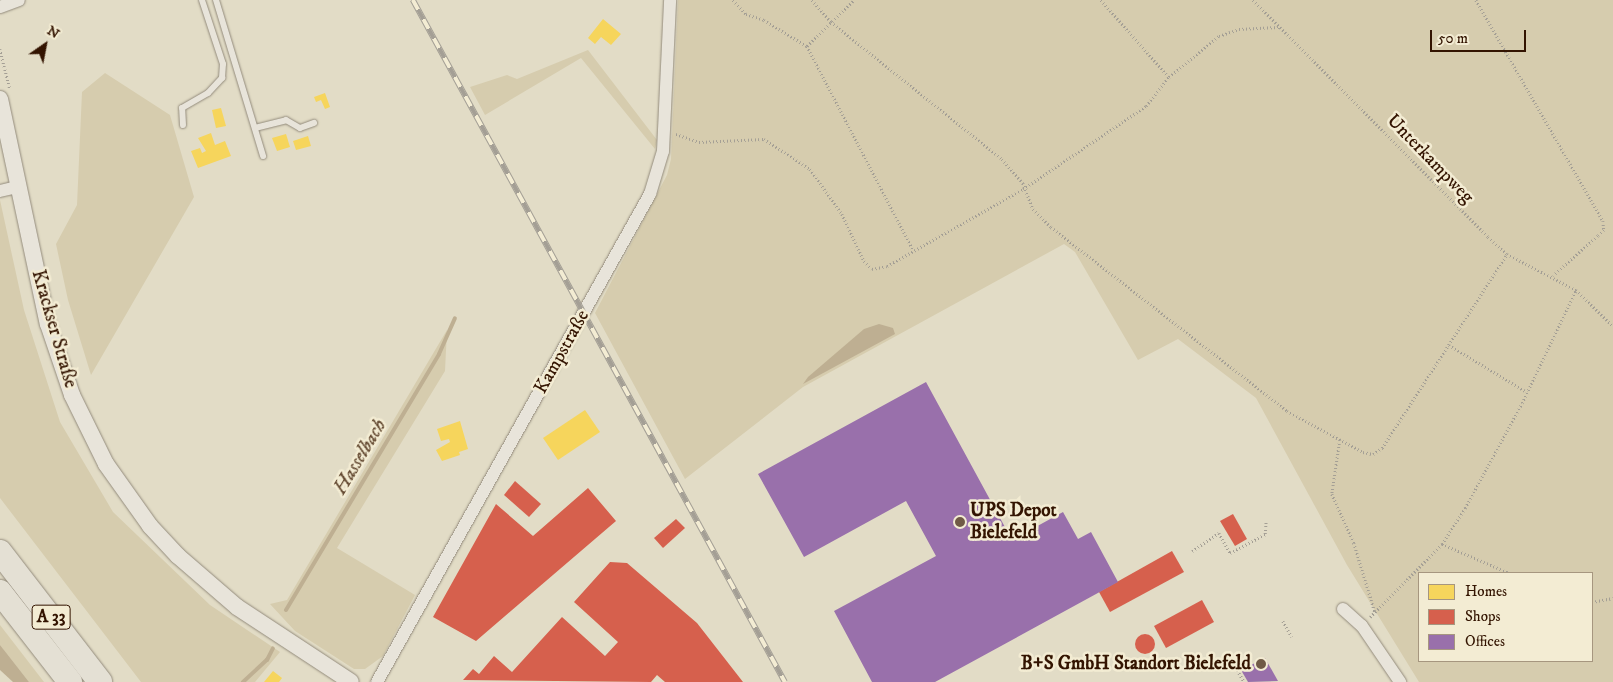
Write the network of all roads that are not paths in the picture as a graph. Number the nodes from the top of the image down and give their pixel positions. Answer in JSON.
{"nodes":[{"id":1,"x":19,"y":0,"type":"edge"},
{"id":2,"x":202,"y":0,"type":"edge"},
{"id":3,"x":216,"y":0,"type":"edge"},
{"id":4,"x":670,"y":0,"type":"edge"},
{"id":5,"x":0,"y":7,"type":"edge"},
{"id":6,"x":0,"y":99,"type":"edge"},
{"id":7,"x":314,"y":123,"type":"dead end"},
{"id":8,"x":183,"y":125,"type":"dead end"},
{"id":9,"x":255,"y":128,"type":"junction"},
{"id":10,"x":263,"y":156,"type":"dead end"},
{"id":11,"x":18,"y":187,"type":"junction"},
{"id":12,"x":0,"y":191,"type":"edge"},
{"id":13,"x":0,"y":552,"type":"edge"},
{"id":14,"x":0,"y":592,"type":"edge"},
{"id":15,"x":1343,"y":609,"type":"dead end"},
{"id":16,"x":346,"y":681,"type":"edge"},
{"id":17,"x":70,"y":682,"type":"edge"},
{"id":18,"x":100,"y":682,"type":"edge"},
{"id":19,"x":377,"y":682,"type":"edge"},
{"id":20,"x":1400,"y":682,"type":"edge"}],
"edges":[{"from":1,"to":5,"type":"street"},
{"from":2,"to":8,"type":"lane"},
{"from":3,"to":9,"type":"lane"},
{"from":4,"to":19,"type":"street","name":"Kampstraße"},
{"from":6,"to":11,"type":"street","name":"Krackser Straße"},
{"from":7,"to":9,"type":"lane"},
{"from":9,"to":10,"type":"lane"},
{"from":11,"to":12,"type":"street"},
{"from":11,"to":16,"type":"street","name":"Krackser Straße"},
{"from":13,"to":18,"type":"highway","number":"A 33"},
{"from":14,"to":17,"type":"highway","number":"A 33"},
{"from":15,"to":20,"type":"street"}]}
